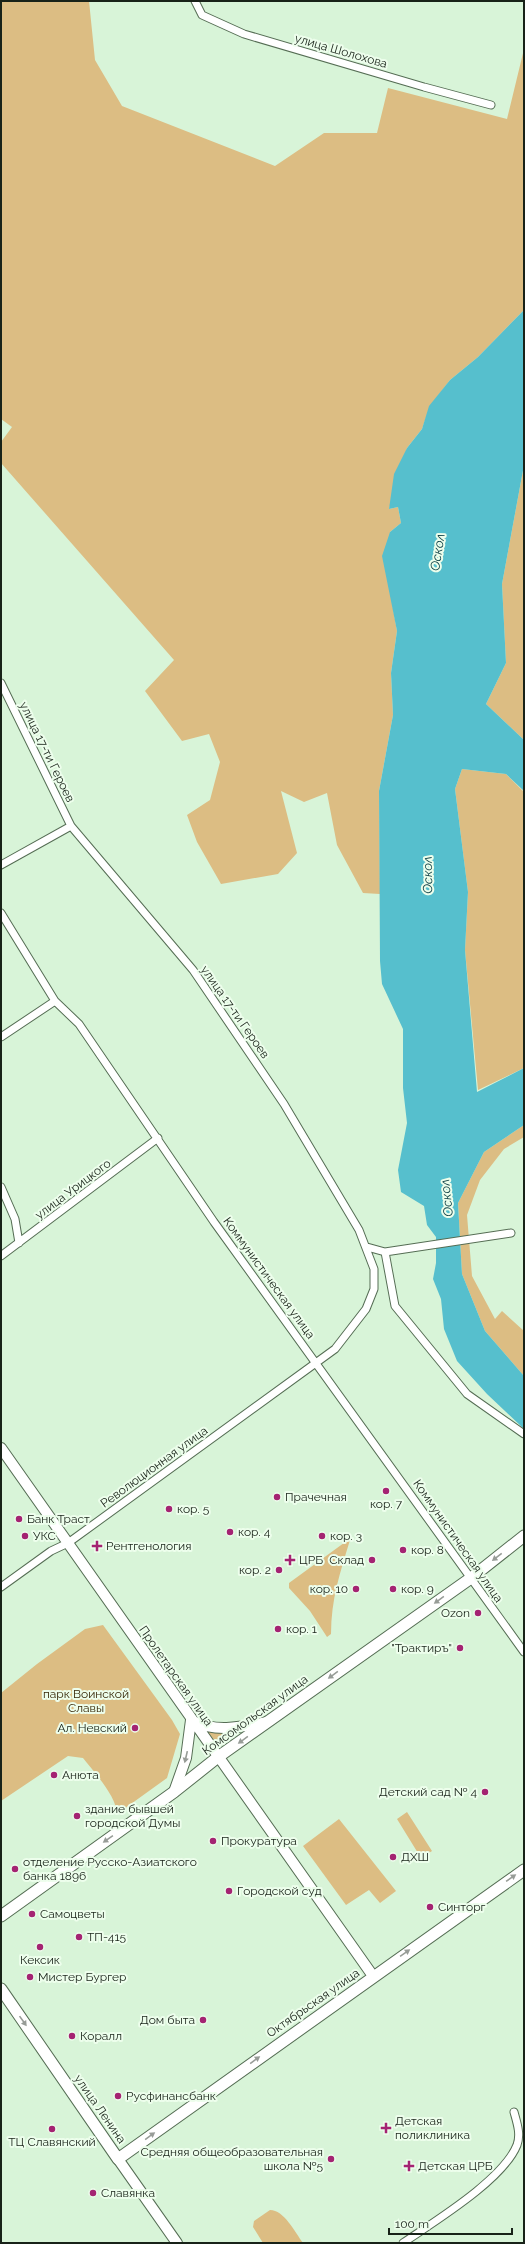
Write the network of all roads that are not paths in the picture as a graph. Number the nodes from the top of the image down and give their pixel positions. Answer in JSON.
{"nodes":[{"id":1,"x":195,"y":1,"type":"edge"},
{"id":2,"x":491,"y":105,"type":"dead end"},
{"id":3,"x":1,"y":683,"type":"edge"},
{"id":4,"x":71,"y":826,"type":"junction"},
{"id":5,"x":1,"y":865,"type":"edge"},
{"id":6,"x":1,"y":913,"type":"edge"},
{"id":7,"x":56,"y":1001,"type":"junction"},
{"id":8,"x":1,"y":1037,"type":"edge"},
{"id":9,"x":158,"y":1138,"type":"junction"},
{"id":10,"x":1,"y":1187,"type":"edge"},
{"id":11,"x":511,"y":1233,"type":"dead end"},
{"id":12,"x":20,"y":1243,"type":"junction"},
{"id":13,"x":366,"y":1247,"type":"junction"},
{"id":14,"x":385,"y":1252,"type":"junction"},
{"id":15,"x":1,"y":1256,"type":"edge"},
{"id":16,"x":317,"y":1362,"type":"junction"},
{"id":17,"x":524,"y":1434,"type":"edge"},
{"id":18,"x":1,"y":1448,"type":"edge"},
{"id":19,"x":524,"y":1536,"type":"edge"},
{"id":20,"x":68,"y":1543,"type":"junction"},
{"id":21,"x":471,"y":1578,"type":"junction"},
{"id":22,"x":1,"y":1587,"type":"edge"},
{"id":23,"x":524,"y":1652,"type":"edge"},
{"id":24,"x":191,"y":1720,"type":"junction"},
{"id":25,"x":267,"y":1722,"type":"junction"},
{"id":26,"x":218,"y":1757,"type":"junction"},
{"id":27,"x":174,"y":1792,"type":"junction"},
{"id":28,"x":524,"y":1870,"type":"edge"},
{"id":29,"x":1,"y":1916,"type":"edge"},
{"id":30,"x":373,"y":1976,"type":"junction"},
{"id":31,"x":1,"y":1989,"type":"edge"},
{"id":32,"x":514,"y":2112,"type":"dead end"},
{"id":33,"x":118,"y":2158,"type":"junction"},
{"id":34,"x":177,"y":2243,"type":"edge"},
{"id":35,"x":403,"y":2243,"type":"edge"}],
"edges":[{"from":1,"to":2,"type":"street","name":"улица Шолохова"},
{"from":3,"to":4,"type":"street","name":"улица 17-ти Героев"},
{"from":4,"to":5,"type":"street"},
{"from":4,"to":13,"type":"street","name":"улица 17-ти Героев"},
{"from":6,"to":7,"type":"street","name":"Коммунистическая улица"},
{"from":7,"to":8,"type":"street"},
{"from":7,"to":9,"type":"street","name":"Коммунистическая улица"},
{"from":9,"to":12,"type":"street","name":"улица Урицкого"},
{"from":9,"to":16,"type":"street","name":"Коммунистическая улица"},
{"from":10,"to":12,"type":"street"},
{"from":11,"to":14,"type":"street"},
{"from":12,"to":15,"type":"street","name":"улица Урицкого"},
{"from":13,"to":14,"type":"street"},
{"from":13,"to":16,"type":"street","name":"улица 17-ти Героев"},
{"from":14,"to":17,"type":"street"},
{"from":16,"to":20,"type":"street","name":"Революционная улица"},
{"from":16,"to":21,"type":"street","name":"Коммунистическая улица"},
{"from":18,"to":20,"type":"main road","name":"Пролетарская улица"},
{"from":19,"to":21,"type":"main road","name":"Комсомольская улица","one_way":true},
{"from":20,"to":22,"type":"street","name":"Революционная улица"},
{"from":20,"to":24,"type":"main road","name":"Пролетарская улица"},
{"from":21,"to":23,"type":"street","name":"Коммунистическая улица"},
{"from":21,"to":25,"type":"main road","name":"Комсомольская улица","one_way":true},
{"from":24,"to":25,"type":"main road"},
{"from":24,"to":26,"type":"main road","name":"Пролетарская улица"},
{"from":24,"to":27,"type":"main road","one_way":true},
{"from":25,"to":26,"type":"main road","name":"Комсомольская улица","one_way":true},
{"from":26,"to":27,"type":"main road","name":"Комсомольская улица"},
{"from":26,"to":30,"type":"main road","name":"Пролетарская улица"},
{"from":27,"to":29,"type":"main road","name":"Комсомольская улица","one_way":true},
{"from":30,"to":28,"type":"main road","name":"Октябрьская улица","one_way":true},
{"from":33,"to":30,"type":"main road","name":"Октябрьская улица","one_way":true},
{"from":31,"to":33,"type":"main road","name":"улица Ленина","one_way":true},
{"from":32,"to":35,"type":"street"},
{"from":33,"to":34,"type":"main road","name":"улица Ленина"}]}
